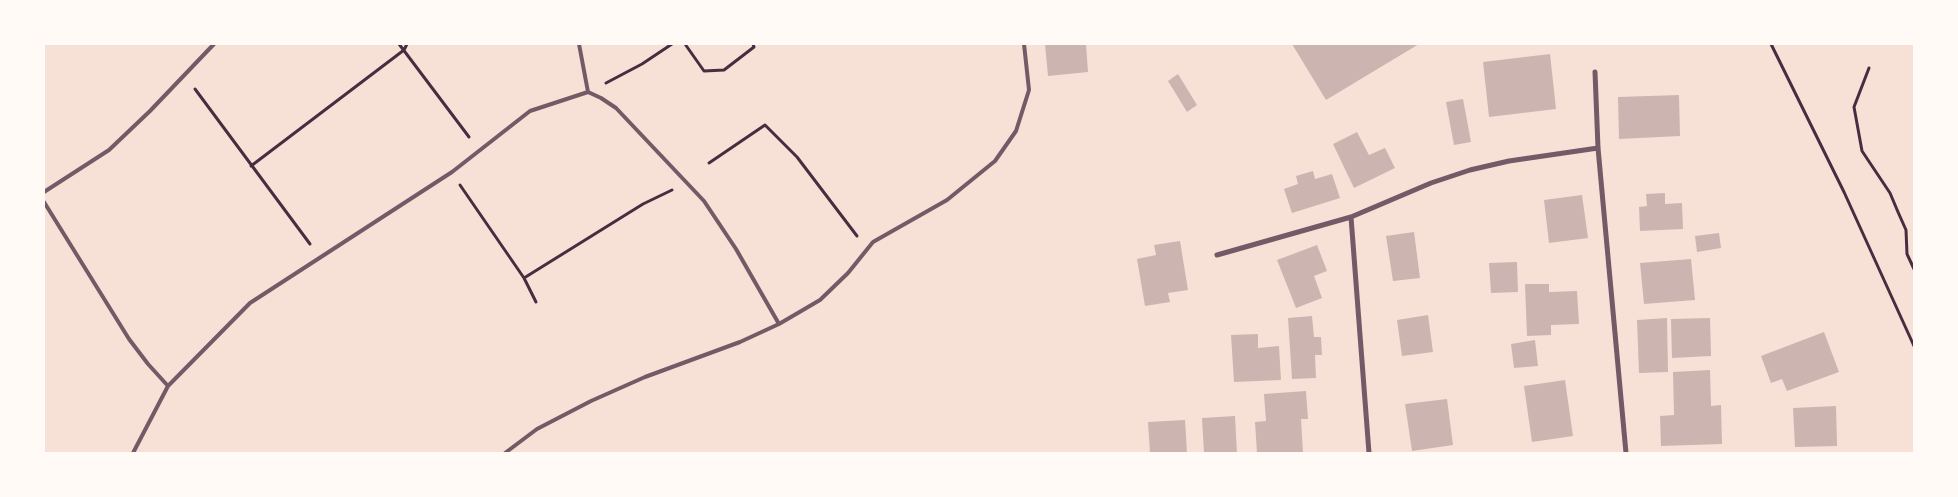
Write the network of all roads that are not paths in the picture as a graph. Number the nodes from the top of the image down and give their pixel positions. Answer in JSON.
{"nodes":[{"id":1,"x":214,"y":44,"type":"edge"},
{"id":2,"x":579,"y":44,"type":"edge"},
{"id":3,"x":1024,"y":44,"type":"edge"},
{"id":4,"x":1595,"y":72,"type":"dead end"},
{"id":5,"x":588,"y":92,"type":"junction"},
{"id":6,"x":1598,"y":148,"type":"junction"},
{"id":7,"x":44,"y":192,"type":"edge"},
{"id":8,"x":44,"y":202,"type":"edge"},
{"id":9,"x":1351,"y":217,"type":"junction"},
{"id":10,"x":1216,"y":255,"type":"dead end"},
{"id":11,"x":779,"y":324,"type":"junction"},
{"id":12,"x":168,"y":386,"type":"junction"},
{"id":13,"x":133,"y":453,"type":"edge"},
{"id":14,"x":505,"y":453,"type":"edge"},
{"id":15,"x":1369,"y":453,"type":"edge"},
{"id":16,"x":1626,"y":453,"type":"edge"}],
"edges":[{"from":1,"to":7,"type":"lane"},
{"from":2,"to":5,"type":"lane"},
{"from":3,"to":11,"type":"lane"},
{"from":4,"to":6,"type":"street"},
{"from":5,"to":11,"type":"lane"},
{"from":5,"to":12,"type":"lane"},
{"from":6,"to":9,"type":"street"},
{"from":6,"to":16,"type":"street"},
{"from":8,"to":12,"type":"lane"},
{"from":9,"to":10,"type":"street"},
{"from":9,"to":15,"type":"street"},
{"from":11,"to":14,"type":"lane"},
{"from":12,"to":13,"type":"lane"}]}
